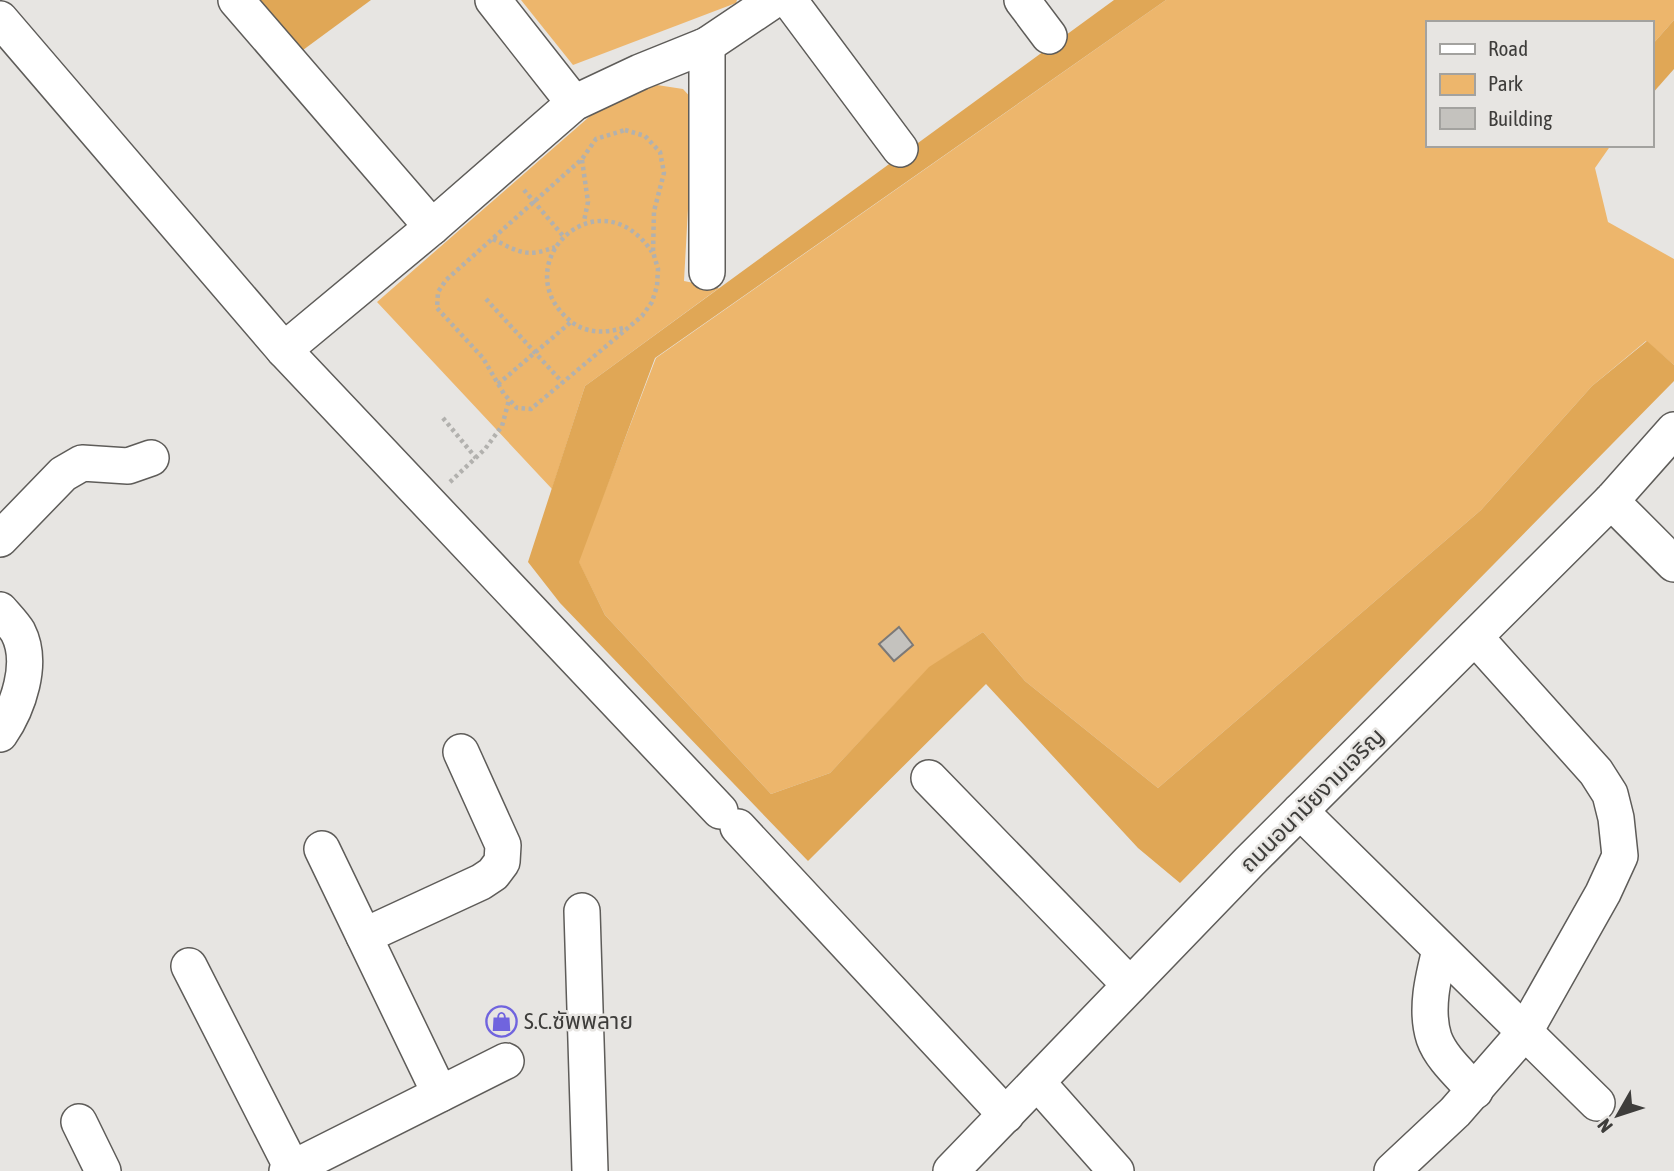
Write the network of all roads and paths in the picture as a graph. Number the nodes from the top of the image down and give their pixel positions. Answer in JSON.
{"nodes":[{"id":1,"x":236,"y":0,"type":"edge"},
{"id":2,"x":494,"y":0,"type":"edge"},
{"id":3,"x":774,"y":0,"type":"edge"},
{"id":4,"x":789,"y":0,"type":"edge"},
{"id":5,"x":1022,"y":0,"type":"edge"},
{"id":6,"x":0,"y":19,"type":"edge"},
{"id":7,"x":1049,"y":36,"type":"dead end"},
{"id":8,"x":707,"y":45,"type":"junction"},
{"id":9,"x":574,"y":103,"type":"junction"},
{"id":10,"x":901,"y":149,"type":"dead end"},
{"id":11,"x":582,"y":159,"type":"junction"},
{"id":12,"x":503,"y":165,"type":"junction"},
{"id":13,"x":535,"y":202,"type":"junction"},
{"id":14,"x":584,"y":221,"type":"dead end"},
{"id":15,"x":432,"y":227,"type":"junction"},
{"id":16,"x":564,"y":237,"type":"junction"},
{"id":17,"x":493,"y":239,"type":"junction"},
{"id":18,"x":556,"y":247,"type":"junction"},
{"id":19,"x":653,"y":252,"type":"junction"},
{"id":20,"x":707,"y":272,"type":"dead end"},
{"id":21,"x":486,"y":299,"type":"dead end"},
{"id":22,"x":571,"y":322,"type":"junction"},
{"id":23,"x":628,"y":326,"type":"junction"},
{"id":24,"x":284,"y":350,"type":"junction"},
{"id":25,"x":535,"y":352,"type":"junction"},
{"id":26,"x":562,"y":382,"type":"junction"},
{"id":27,"x":498,"y":384,"type":"junction"},
{"id":28,"x":509,"y":399,"type":"junction"},
{"id":29,"x":443,"y":418,"type":"dead end"},
{"id":30,"x":1674,"y":430,"type":"edge"},
{"id":31,"x":151,"y":458,"type":"dead end"},
{"id":32,"x":476,"y":458,"type":"junction"},
{"id":33,"x":1611,"y":501,"type":"junction"},
{"id":34,"x":428,"y":502,"type":"junction"},
{"id":35,"x":0,"y":539,"type":"edge"},
{"id":36,"x":1674,"y":564,"type":"edge"},
{"id":37,"x":0,"y":610,"type":"edge"},
{"id":38,"x":1475,"y":637,"type":"junction"},
{"id":39,"x":0,"y":734,"type":"edge"},
{"id":40,"x":461,"y":752,"type":"dead end"},
{"id":41,"x":929,"y":778,"type":"dead end"},
{"id":42,"x":1300,"y":811,"type":"junction"},
{"id":43,"x":321,"y":849,"type":"dead end"},
{"id":44,"x":582,"y":911,"type":"dead end"},
{"id":45,"x":365,"y":936,"type":"junction"},
{"id":46,"x":1440,"y":950,"type":"junction"},
{"id":47,"x":189,"y":966,"type":"dead end"},
{"id":48,"x":1130,"y":985,"type":"junction"},
{"id":49,"x":1524,"y":1033,"type":"junction"},
{"id":50,"x":506,"y":1061,"type":"dead end"},
{"id":51,"x":1037,"y":1082,"type":"junction"},
{"id":52,"x":1475,"y":1091,"type":"junction"},
{"id":53,"x":440,"y":1094,"type":"junction"},
{"id":54,"x":1597,"y":1103,"type":"dead end"},
{"id":55,"x":1006,"y":1115,"type":"junction"},
{"id":56,"x":79,"y":1122,"type":"dead end"},
{"id":57,"x":289,"y":1169,"type":"edge"},
{"id":58,"x":103,"y":1171,"type":"edge"},
{"id":59,"x":590,"y":1171,"type":"edge"},
{"id":60,"x":951,"y":1171,"type":"edge"},
{"id":61,"x":1115,"y":1171,"type":"edge"},
{"id":62,"x":1392,"y":1171,"type":"edge"}],
"edges":[{"from":1,"to":15,"type":"street"},
{"from":2,"to":9,"type":"street"},
{"from":3,"to":8,"type":"street"},
{"from":4,"to":10,"type":"street"},
{"from":5,"to":7,"type":"street"},
{"from":6,"to":24,"type":"street"},
{"from":8,"to":9,"type":"street"},
{"from":8,"to":20,"type":"street"},
{"from":9,"to":12,"type":"street"},
{"from":11,"to":13,"type":"path"},
{"from":11,"to":14,"type":"path"},
{"from":11,"to":19,"type":"path"},
{"from":12,"to":13,"type":"path"},
{"from":12,"to":15,"type":"street"},
{"from":13,"to":16,"type":"path"},
{"from":13,"to":17,"type":"path"},
{"from":15,"to":24,"type":"street"},
{"from":16,"to":18,"type":"path"},
{"from":16,"to":19,"type":"path"},
{"from":17,"to":18,"type":"path"},
{"from":17,"to":27,"type":"path"},
{"from":18,"to":22,"type":"path"},
{"from":19,"to":23,"type":"path"},
{"from":21,"to":25,"type":"path"},
{"from":22,"to":23,"type":"path"},
{"from":22,"to":25,"type":"path"},
{"from":23,"to":26,"type":"path"},
{"from":24,"to":34,"type":"street"},
{"from":25,"to":26,"type":"path"},
{"from":25,"to":27,"type":"path"},
{"from":26,"to":28,"type":"path"},
{"from":27,"to":28,"type":"path"},
{"from":28,"to":32,"type":"path"},
{"from":29,"to":32,"type":"path"},
{"from":30,"to":33,"type":"street","name":"ถนนอนามัยงามเจริญ"},
{"from":31,"to":35,"type":"street"},
{"from":32,"to":34,"type":"path"},
{"from":33,"to":36,"type":"street"},
{"from":33,"to":38,"type":"street","name":"ถนนอนามัยงามเจริญ"},
{"from":34,"to":55,"type":"street"},
{"from":37,"to":39,"type":"street"},
{"from":38,"to":42,"type":"street","name":"ถนนอนามัยงามเจริญ"},
{"from":38,"to":49,"type":"street"},
{"from":40,"to":45,"type":"street"},
{"from":41,"to":48,"type":"street"},
{"from":42,"to":46,"type":"street"},
{"from":42,"to":48,"type":"street","name":"ถนนอนามัยงามเจริญ"},
{"from":43,"to":45,"type":"street"},
{"from":44,"to":59,"type":"street"},
{"from":45,"to":53,"type":"street"},
{"from":46,"to":49,"type":"street"},
{"from":46,"to":52,"type":"street"},
{"from":47,"to":57,"type":"street"},
{"from":48,"to":51,"type":"street","name":"ถนนอนามัยงามเจริญ"},
{"from":49,"to":52,"type":"street"},
{"from":49,"to":54,"type":"street"},
{"from":50,"to":53,"type":"street"},
{"from":51,"to":55,"type":"street","name":"ถนนอนามัยงามเจริญ"},
{"from":51,"to":61,"type":"street"},
{"from":52,"to":62,"type":"street"},
{"from":53,"to":57,"type":"street"},
{"from":55,"to":60,"type":"street","name":"ถนนอนามัยงามเจริญ"},
{"from":56,"to":58,"type":"street"}]}
